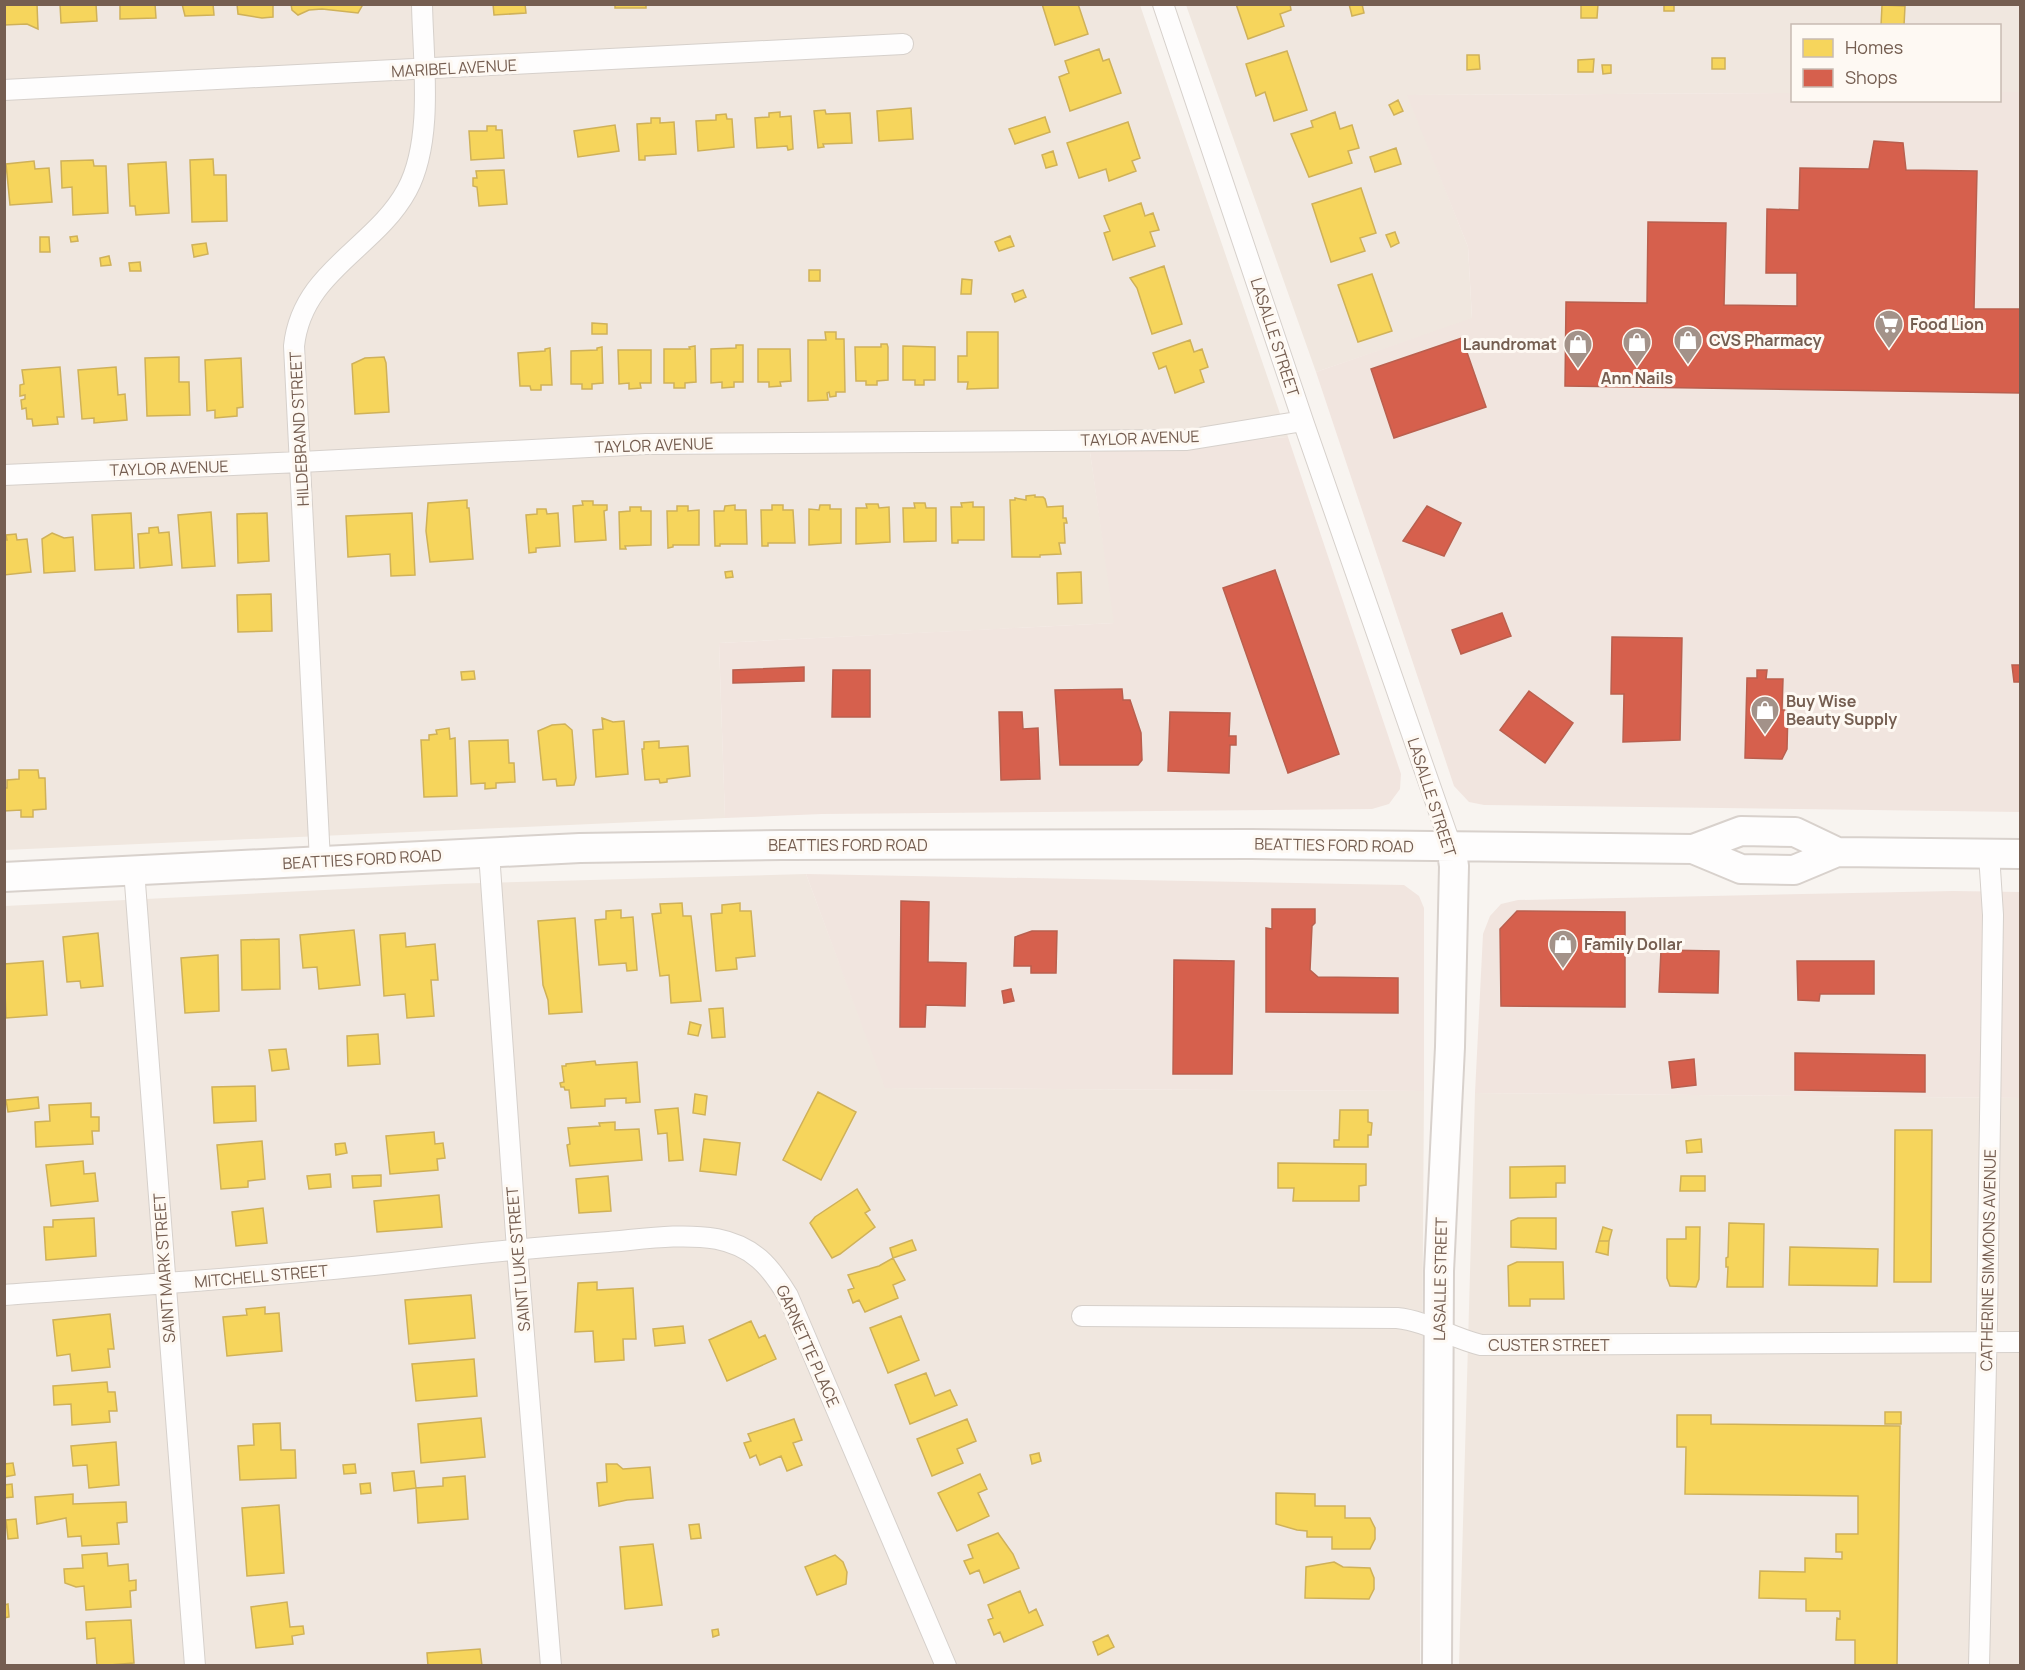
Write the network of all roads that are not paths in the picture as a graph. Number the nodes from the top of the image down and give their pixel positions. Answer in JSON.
{"nodes":[{"id":1,"x":422,"y":4,"type":"edge"},
{"id":2,"x":1163,"y":4,"type":"edge"},
{"id":3,"x":903,"y":44,"type":"dead end"},
{"id":4,"x":423,"y":69,"type":"junction"},
{"id":5,"x":4,"y":90,"type":"edge"},
{"id":6,"x":1303,"y":421,"type":"junction"},
{"id":7,"x":301,"y":462,"type":"junction"},
{"id":8,"x":4,"y":475,"type":"edge"},
{"id":9,"x":1451,"y":846,"type":"junction"},
{"id":10,"x":1693,"y":849,"type":"junction"},
{"id":11,"x":1837,"y":852,"type":"junction"},
{"id":12,"x":489,"y":853,"type":"junction"},
{"id":13,"x":1989,"y":854,"type":"junction"},
{"id":14,"x":2020,"y":854,"type":"edge"},
{"id":15,"x":320,"y":861,"type":"junction"},
{"id":16,"x":134,"y":870,"type":"junction"},
{"id":17,"x":4,"y":877,"type":"edge"},
{"id":18,"x":517,"y":1249,"type":"junction"},
{"id":19,"x":164,"y":1283,"type":"junction"},
{"id":20,"x":4,"y":1295,"type":"edge"},
{"id":21,"x":1082,"y":1316,"type":"dead end"},
{"id":22,"x":1439,"y":1330,"type":"junction"},
{"id":23,"x":1987,"y":1342,"type":"junction"},
{"id":24,"x":2020,"y":1342,"type":"edge"},
{"id":25,"x":195,"y":1665,"type":"edge"},
{"id":26,"x":551,"y":1665,"type":"edge"},
{"id":27,"x":946,"y":1665,"type":"edge"},
{"id":28,"x":1437,"y":1665,"type":"edge"},
{"id":29,"x":1979,"y":1665,"type":"edge"}],
"edges":[{"from":1,"to":4,"type":"street","name":"HILDEBRAND STREET"},
{"from":2,"to":6,"type":"street","name":"LASALLE STREET"},
{"from":3,"to":4,"type":"street","name":"MARIBEL AVENUE"},
{"from":4,"to":5,"type":"street","name":"MARIBEL AVENUE"},
{"from":4,"to":7,"type":"street","name":"HILDEBRAND STREET"},
{"from":6,"to":7,"type":"street","name":"TAYLOR AVENUE"},
{"from":6,"to":9,"type":"street","name":"LASALLE STREET"},
{"from":7,"to":8,"type":"street","name":"TAYLOR AVENUE"},
{"from":7,"to":15,"type":"street","name":"HILDEBRAND STREET"},
{"from":9,"to":10,"type":"main road","name":"BEATTIES FORD ROAD"},
{"from":9,"to":12,"type":"main road","name":"BEATTIES FORD ROAD"},
{"from":9,"to":22,"type":"main road","name":"LASALLE STREET"},
{"from":10,"to":11,"type":"main road","name":"BEATTIES FORD ROAD"},
{"from":10,"to":11,"type":"main road","name":"BEATTIES FORD ROAD"},
{"from":11,"to":13,"type":"main road","name":"BEATTIES FORD ROAD"},
{"from":12,"to":15,"type":"main road","name":"BEATTIES FORD ROAD"},
{"from":12,"to":18,"type":"street","name":"SAINT LUKE STREET"},
{"from":13,"to":14,"type":"main road","name":"BEATTIES FORD ROAD"},
{"from":13,"to":23,"type":"street","name":"CATHERINE SIMMONS AVENUE"},
{"from":15,"to":16,"type":"main road","name":"BEATTIES FORD ROAD"},
{"from":16,"to":17,"type":"main road","name":"BEATTIES FORD ROAD"},
{"from":16,"to":19,"type":"street","name":"SAINT MARK STREET"},
{"from":18,"to":19,"type":"street","name":"MITCHELL STREET"},
{"from":18,"to":26,"type":"street","name":"SAINT LUKE STREET"},
{"from":18,"to":27,"type":"street","name":"GARNETTE PLACE"},
{"from":19,"to":20,"type":"street","name":"MITCHELL STREET"},
{"from":19,"to":25,"type":"street","name":"SAINT MARK STREET"},
{"from":21,"to":22,"type":"street","name":"CUSTER STREET"},
{"from":22,"to":23,"type":"street","name":"CUSTER STREET"},
{"from":22,"to":28,"type":"main road","name":"LASALLE STREET"},
{"from":23,"to":24,"type":"street","name":"CUSTER STREET"},
{"from":23,"to":29,"type":"street","name":"CATHERINE SIMMONS AVENUE"}]}
